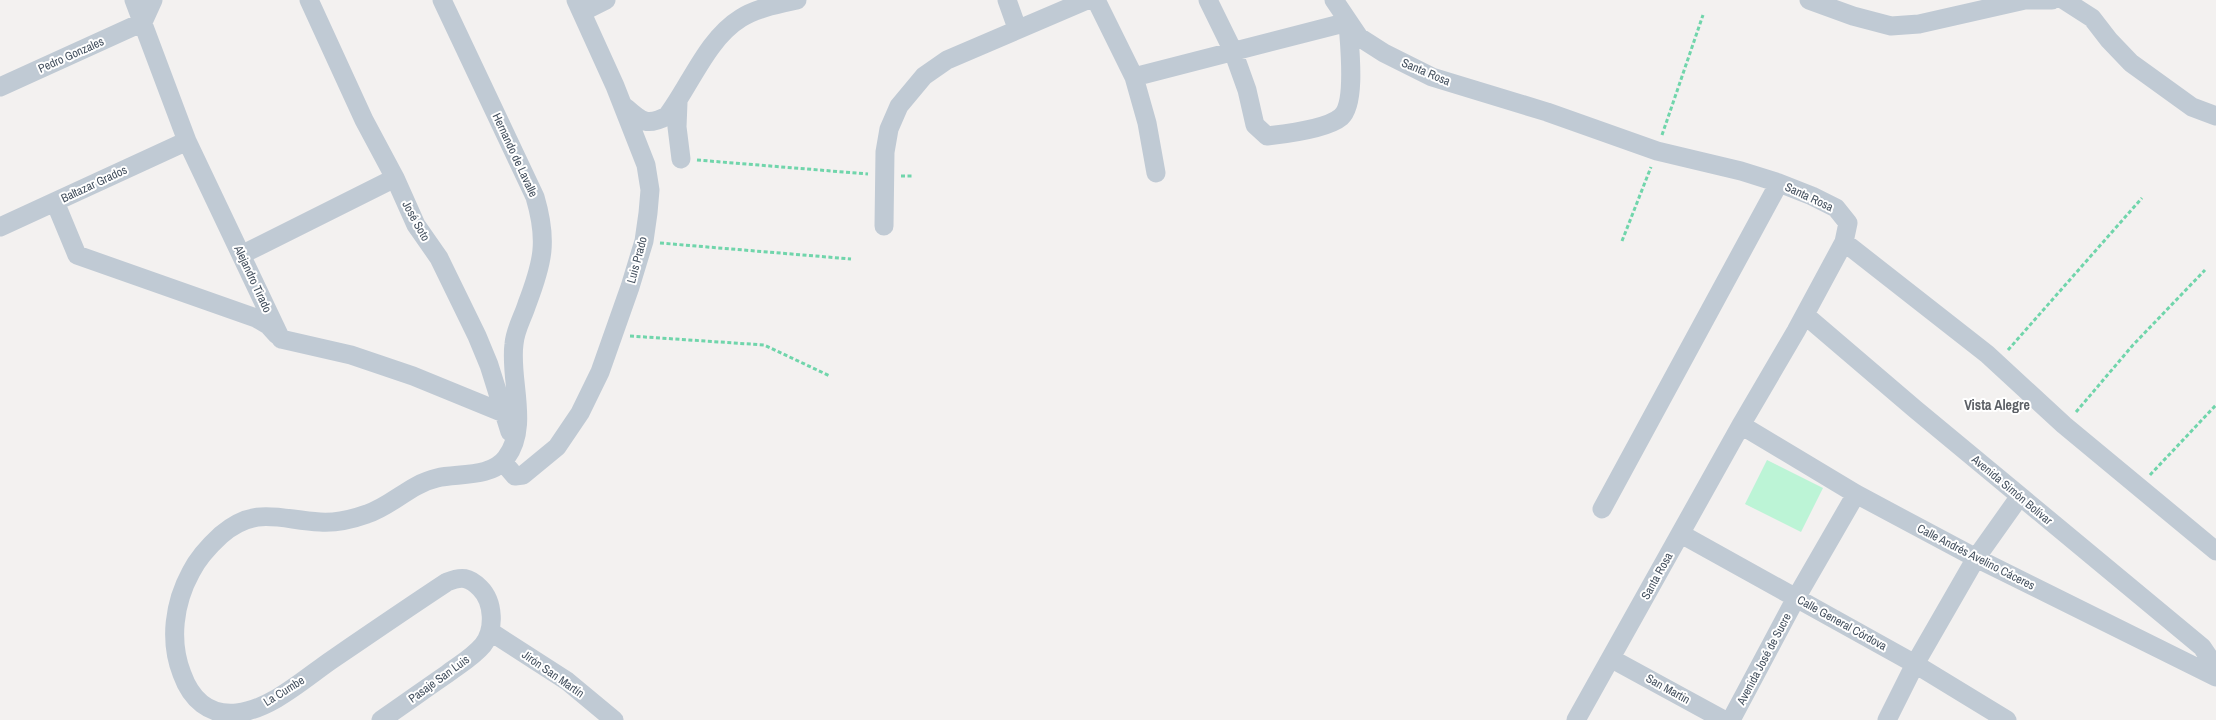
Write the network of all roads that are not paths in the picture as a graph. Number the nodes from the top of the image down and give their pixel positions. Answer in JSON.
{"nodes":[{"id":1,"x":134,"y":0,"type":"edge"},
{"id":2,"x":153,"y":0,"type":"edge"},
{"id":3,"x":310,"y":0,"type":"edge"},
{"id":4,"x":442,"y":0,"type":"edge"},
{"id":5,"x":606,"y":0,"type":"edge"},
{"id":6,"x":796,"y":0,"type":"edge"},
{"id":7,"x":1006,"y":0,"type":"edge"},
{"id":8,"x":1087,"y":0,"type":"edge"},
{"id":9,"x":1096,"y":0,"type":"edge"},
{"id":10,"x":1208,"y":0,"type":"edge"},
{"id":11,"x":1334,"y":0,"type":"edge"},
{"id":12,"x":1809,"y":0,"type":"edge"},
{"id":13,"x":2052,"y":0,"type":"edge"},
{"id":14,"x":2064,"y":0,"type":"edge"},
{"id":15,"x":775,"y":2,"type":"edge"},
{"id":16,"x":578,"y":6,"type":"edge"},
{"id":17,"x":742,"y":8,"type":"edge"},
{"id":18,"x":143,"y":22,"type":"junction"},
{"id":19,"x":1348,"y":22,"type":"junction"},
{"id":20,"x":1017,"y":28,"type":"junction"},
{"id":21,"x":1233,"y":51,"type":"junction"},
{"id":22,"x":1134,"y":77,"type":"junction"},
{"id":23,"x":0,"y":87,"type":"edge"},
{"id":24,"x":678,"y":102,"type":"junction"},
{"id":25,"x":623,"y":106,"type":"junction"},
{"id":26,"x":2216,"y":116,"type":"edge"},
{"id":27,"x":187,"y":141,"type":"junction"},
{"id":28,"x":681,"y":159,"type":"road end"},
{"id":29,"x":1156,"y":173,"type":"dead end"},
{"id":30,"x":395,"y":178,"type":"junction"},
{"id":31,"x":1779,"y":183,"type":"junction"},
{"id":32,"x":55,"y":202,"type":"junction"},
{"id":33,"x":884,"y":226,"type":"dead end"},
{"id":34,"x":0,"y":227,"type":"edge"},
{"id":35,"x":1844,"y":242,"type":"junction"},
{"id":36,"x":241,"y":255,"type":"junction"},
{"id":37,"x":1805,"y":314,"type":"junction"},
{"id":38,"x":281,"y":339,"type":"junction"},
{"id":39,"x":506,"y":414,"type":"junction"},
{"id":40,"x":1741,"y":425,"type":"junction"},
{"id":41,"x":514,"y":445,"type":"junction"},
{"id":42,"x":502,"y":462,"type":"junction"},
{"id":43,"x":1856,"y":494,"type":"junction"},
{"id":44,"x":2020,"y":496,"type":"junction"},
{"id":45,"x":1602,"y":509,"type":"dead end"},
{"id":46,"x":1681,"y":534,"type":"junction"},
{"id":47,"x":2216,"y":552,"type":"edge"},
{"id":48,"x":1976,"y":558,"type":"junction"},
{"id":49,"x":1796,"y":598,"type":"junction"},
{"id":50,"x":491,"y":632,"type":"junction"},
{"id":51,"x":1612,"y":659,"type":"junction"},
{"id":52,"x":1915,"y":664,"type":"junction"},
{"id":53,"x":2216,"y":668,"type":"edge"},
{"id":54,"x":2216,"y":677,"type":"edge"},
{"id":55,"x":2002,"y":719,"type":"edge"},
{"id":56,"x":381,"y":720,"type":"edge"},
{"id":57,"x":614,"y":720,"type":"edge"},
{"id":58,"x":1576,"y":720,"type":"edge"},
{"id":59,"x":1724,"y":720,"type":"edge"},
{"id":60,"x":1731,"y":720,"type":"edge"},
{"id":61,"x":1886,"y":720,"type":"edge"}],
"edges":[{"from":1,"to":18,"type":"street","name":"Alejandro Tirado"},
{"from":2,"to":18,"type":"street"},
{"from":3,"to":30,"type":"street","name":"José Soto"},
{"from":4,"to":41,"type":"street","name":"Hernando de Lavalle"},
{"from":5,"to":16,"type":"street"},
{"from":6,"to":15,"type":"street"},
{"from":7,"to":20,"type":"street"},
{"from":8,"to":20,"type":"street"},
{"from":9,"to":22,"type":"street"},
{"from":10,"to":21,"type":"street"},
{"from":11,"to":19,"type":"street","name":"Santa Rosa"},
{"from":12,"to":13,"type":"street"},
{"from":14,"to":26,"type":"street"},
{"from":15,"to":17,"type":"street"},
{"from":16,"to":25,"type":"street","name":"Luis Prado"},
{"from":17,"to":24,"type":"street"},
{"from":18,"to":23,"type":"street","name":"Pedro Gonzales"},
{"from":18,"to":27,"type":"street","name":"Alejandro Tirado"},
{"from":19,"to":21,"type":"street"},
{"from":19,"to":21,"type":"street"},
{"from":19,"to":31,"type":"street","name":"Santa Rosa"},
{"from":20,"to":33,"type":"street"},
{"from":21,"to":22,"type":"street"},
{"from":22,"to":29,"type":"street"},
{"from":24,"to":25,"type":"street"},
{"from":24,"to":28,"type":"street"},
{"from":25,"to":42,"type":"street","name":"Luis Prado"},
{"from":27,"to":32,"type":"street","name":"Baltazar Grados"},
{"from":27,"to":36,"type":"street","name":"Alejandro Tirado"},
{"from":30,"to":36,"type":"street"},
{"from":30,"to":39,"type":"street","name":"José Soto"},
{"from":31,"to":35,"type":"street","name":"Santa Rosa"},
{"from":31,"to":45,"type":"street"},
{"from":32,"to":34,"type":"street","name":"Baltazar Grados"},
{"from":32,"to":38,"type":"street"},
{"from":35,"to":37,"type":"street","name":"Santa Rosa"},
{"from":35,"to":47,"type":"street"},
{"from":36,"to":38,"type":"street","name":"Alejandro Tirado"},
{"from":37,"to":40,"type":"street","name":"Santa Rosa"},
{"from":37,"to":44,"type":"street","name":"Avenida Simón Bolívar"},
{"from":38,"to":39,"type":"street"},
{"from":39,"to":41,"type":"street","name":"José Soto"},
{"from":40,"to":43,"type":"street","name":"Calle Andrés Avelino Cáceres"},
{"from":40,"to":46,"type":"street","name":"Santa Rosa"},
{"from":41,"to":42,"type":"street"},
{"from":42,"to":50,"type":"street","name":"La Cumbe"},
{"from":43,"to":48,"type":"street","name":"Calle Andrés Avelino Cáceres"},
{"from":43,"to":49,"type":"street","name":"Avenida José de Sucre"},
{"from":44,"to":48,"type":"street"},
{"from":44,"to":53,"type":"street","name":"Avenida Simón Bolívar"},
{"from":46,"to":49,"type":"street","name":"Calle General Córdova"},
{"from":46,"to":51,"type":"street","name":"Santa Rosa"},
{"from":48,"to":52,"type":"street"},
{"from":48,"to":54,"type":"street","name":"Calle Andrés Avelino Cáceres"},
{"from":49,"to":52,"type":"street","name":"Calle General Córdova"},
{"from":49,"to":60,"type":"street","name":"Avenida José de Sucre"},
{"from":50,"to":56,"type":"street","name":"Pasaje San Luis"},
{"from":50,"to":57,"type":"street","name":"Jirón San Martín"},
{"from":51,"to":58,"type":"street","name":"Santa Rosa"},
{"from":51,"to":59,"type":"street","name":"San Martin"},
{"from":52,"to":55,"type":"street","name":"Calle General Córdova"},
{"from":52,"to":61,"type":"street"}]}
